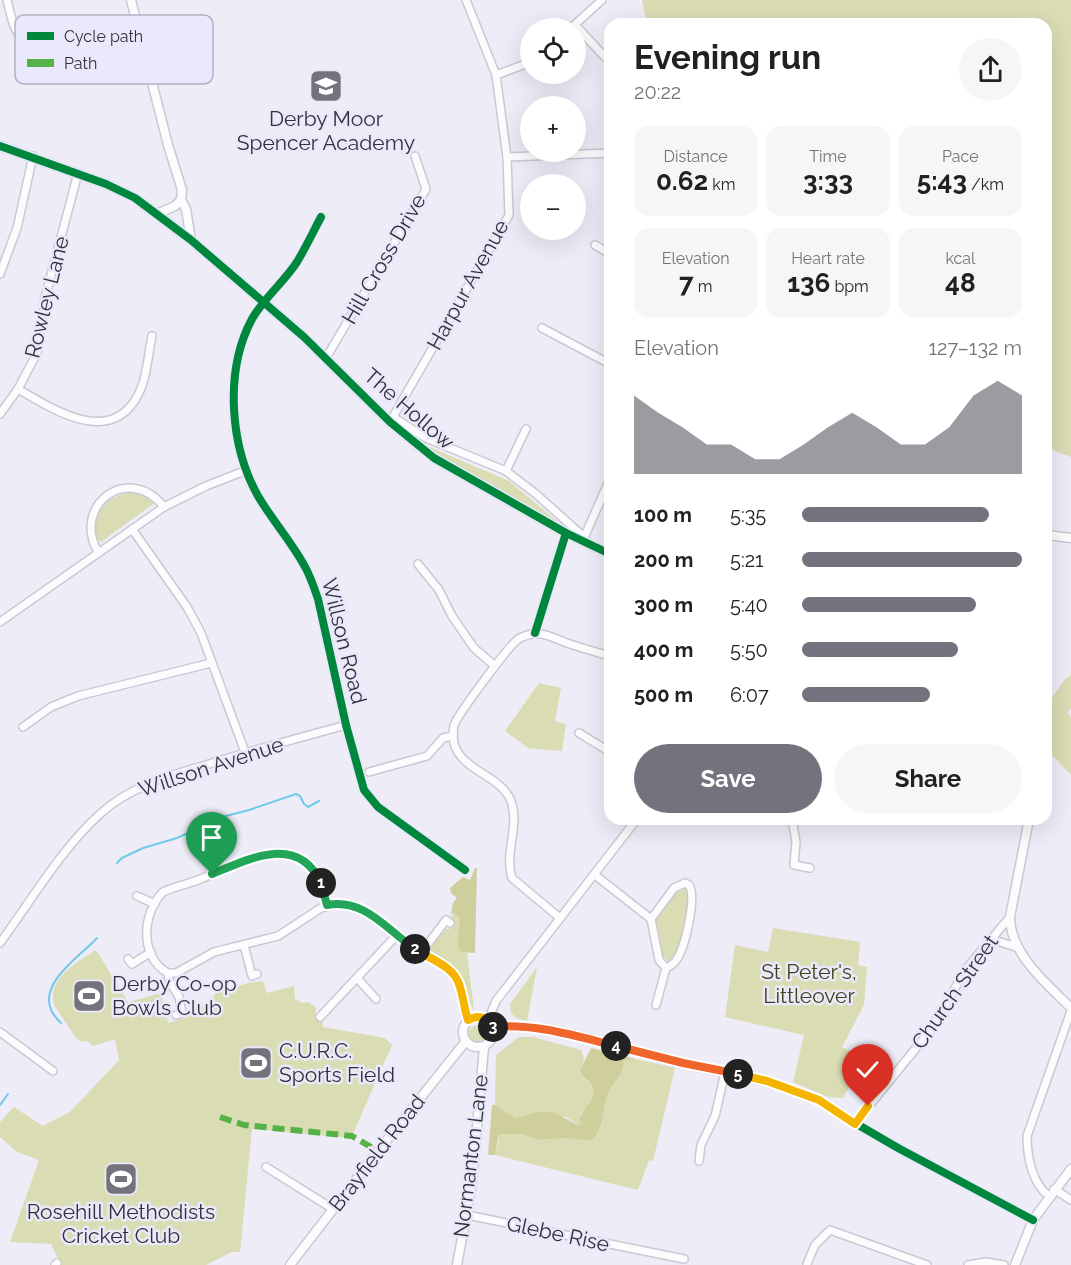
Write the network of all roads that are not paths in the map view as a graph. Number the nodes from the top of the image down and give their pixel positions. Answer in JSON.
{"nodes":[{"id":1,"x":7,"y":0,"type":"edge"},
{"id":2,"x":131,"y":0,"type":"edge"},
{"id":3,"x":466,"y":0,"type":"edge"},
{"id":4,"x":602,"y":0,"type":"edge"},
{"id":5,"x":135,"y":15,"type":"edge"},
{"id":6,"x":583,"y":18,"type":"edge"},
{"id":7,"x":15,"y":30,"type":"edge"},
{"id":8,"x":586,"y":39,"type":"edge"},
{"id":9,"x":604,"y":56,"type":"edge"},
{"id":10,"x":520,"y":66,"type":"edge"},
{"id":11,"x":496,"y":75,"type":"junction"},
{"id":12,"x":152,"y":84,"type":"edge"},
{"id":13,"x":0,"y":146,"type":"edge"},
{"id":14,"x":604,"y":153,"type":"edge"},
{"id":15,"x":33,"y":156,"type":"junction"},
{"id":16,"x":415,"y":156,"type":"dead end"},
{"id":17,"x":507,"y":157,"type":"junction"},
{"id":18,"x":78,"y":173,"type":"junction"},
{"id":19,"x":181,"y":200,"type":"junction"},
{"id":20,"x":157,"y":213,"type":"junction"},
{"id":21,"x":321,"y":217,"type":"dead end"},
{"id":22,"x":191,"y":240,"type":"junction"},
{"id":23,"x":595,"y":245,"type":"dead end"},
{"id":24,"x":604,"y":250,"type":"edge"},
{"id":25,"x":0,"y":274,"type":"edge"},
{"id":26,"x":264,"y":303,"type":"junction"},
{"id":27,"x":542,"y":328,"type":"dead end"},
{"id":28,"x":152,"y":336,"type":"dead end"},
{"id":29,"x":326,"y":358,"type":"junction"},
{"id":30,"x":604,"y":361,"type":"edge"},
{"id":31,"x":18,"y":389,"type":"junction"},
{"id":32,"x":0,"y":414,"type":"edge"},
{"id":33,"x":392,"y":419,"type":"junction"},
{"id":34,"x":526,"y":429,"type":"dead end"},
{"id":35,"x":247,"y":470,"type":"junction"},
{"id":36,"x":506,"y":471,"type":"junction"},
{"id":37,"x":604,"y":492,"type":"edge"},
{"id":38,"x":164,"y":507,"type":"junction"},
{"id":39,"x":132,"y":529,"type":"junction"},
{"id":40,"x":1052,"y":536,"type":"edge"},
{"id":41,"x":1071,"y":538,"type":"edge"},
{"id":42,"x":583,"y":539,"type":"junction"},
{"id":43,"x":604,"y":551,"type":"edge"},
{"id":44,"x":98,"y":552,"type":"junction"},
{"id":45,"x":418,"y":564,"type":"dead end"},
{"id":46,"x":0,"y":622,"type":"edge"},
{"id":47,"x":604,"y":654,"type":"edge"},
{"id":48,"x":211,"y":663,"type":"junction"},
{"id":49,"x":495,"y":666,"type":"junction"},
{"id":50,"x":346,"y":725,"type":"junction"},
{"id":51,"x":23,"y":727,"type":"dead end"},
{"id":52,"x":579,"y":733,"type":"dead end"},
{"id":53,"x":453,"y":736,"type":"junction"},
{"id":54,"x":604,"y":748,"type":"edge"},
{"id":55,"x":245,"y":752,"type":"junction"},
{"id":56,"x":369,"y":772,"type":"dead end"},
{"id":57,"x":633,"y":825,"type":"edge"},
{"id":58,"x":793,"y":825,"type":"edge"},
{"id":59,"x":1028,"y":825,"type":"edge"},
{"id":60,"x":810,"y":868,"type":"dead end"},
{"id":61,"x":465,"y":870,"type":"dead end"},
{"id":62,"x":594,"y":874,"type":"junction"},
{"id":63,"x":137,"y":896,"type":"dead end"},
{"id":64,"x":155,"y":904,"type":"junction"},
{"id":65,"x":327,"y":905,"type":"junction"},
{"id":66,"x":1010,"y":917,"type":"junction"},
{"id":67,"x":560,"y":918,"type":"junction"},
{"id":68,"x":651,"y":919,"type":"junction"},
{"id":69,"x":450,"y":923,"type":"dead end"},
{"id":70,"x":397,"y":935,"type":"junction"},
{"id":71,"x":991,"y":939,"type":"junction"},
{"id":72,"x":0,"y":943,"type":"edge"},
{"id":73,"x":244,"y":945,"type":"junction"},
{"id":74,"x":1019,"y":948,"type":"junction"},
{"id":75,"x":151,"y":952,"type":"junction"},
{"id":76,"x":421,"y":953,"type":"junction"},
{"id":77,"x":128,"y":959,"type":"dead end"},
{"id":78,"x":666,"y":968,"type":"junction"},
{"id":79,"x":168,"y":973,"type":"junction"},
{"id":80,"x":257,"y":974,"type":"dead end"},
{"id":81,"x":358,"y":979,"type":"junction"},
{"id":82,"x":376,"y":999,"type":"dead end"},
{"id":83,"x":656,"y":1005,"type":"dead end"},
{"id":84,"x":1071,"y":1010,"type":"edge"},
{"id":85,"x":176,"y":1015,"type":"dead end"},
{"id":86,"x":320,"y":1017,"type":"dead end"},
{"id":87,"x":468,"y":1020,"type":"junction"},
{"id":88,"x":491,"y":1024,"type":"junction"},
{"id":89,"x":0,"y":1032,"type":"edge"},
{"id":90,"x":466,"y":1041,"type":"junction"},
{"id":91,"x":484,"y":1047,"type":"junction"},
{"id":92,"x":53,"y":1071,"type":"dead end"},
{"id":93,"x":725,"y":1072,"type":"junction"},
{"id":94,"x":855,"y":1124,"type":"junction"},
{"id":95,"x":699,"y":1161,"type":"dead end"},
{"id":96,"x":266,"y":1167,"type":"dead end"},
{"id":97,"x":1071,"y":1169,"type":"edge"},
{"id":98,"x":1052,"y":1193,"type":"junction"},
{"id":99,"x":1071,"y":1200,"type":"edge"},
{"id":100,"x":333,"y":1209,"type":"junction"},
{"id":101,"x":467,"y":1215,"type":"junction"},
{"id":102,"x":1033,"y":1220,"type":"junction"},
{"id":103,"x":684,"y":1260,"type":"dead end"},
{"id":104,"x":807,"y":1264,"type":"edge"},
{"id":105,"x":290,"y":1265,"type":"edge"},
{"id":106,"x":457,"y":1265,"type":"edge"},
{"id":107,"x":927,"y":1265,"type":"edge"},
{"id":108,"x":968,"y":1265,"type":"edge"},
{"id":109,"x":1004,"y":1265,"type":"edge"},
{"id":110,"x":1015,"y":1265,"type":"edge"}],
"edges":[{"from":1,"to":7,"type":"street"},
{"from":2,"to":5,"type":"street"},
{"from":3,"to":11,"type":"street","name":"Harpur Avenue"},
{"from":4,"to":6,"type":"street"},
{"from":8,"to":9,"type":"street"},
{"from":10,"to":11,"type":"street"},
{"from":11,"to":17,"type":"street","name":"Harpur Avenue"},
{"from":12,"to":19,"type":"street"},
{"from":13,"to":15,"type":"street","name":"The Hollow"},
{"from":14,"to":17,"type":"street"},
{"from":15,"to":18,"type":"street","name":"The Hollow"},
{"from":15,"to":25,"type":"street"},
{"from":16,"to":29,"type":"street","name":"Hill Cross Drive"},
{"from":17,"to":33,"type":"street","name":"Harpur Avenue"},
{"from":18,"to":20,"type":"street","name":"The Hollow"},
{"from":18,"to":31,"type":"street","name":"Rowley Lane"},
{"from":19,"to":20,"type":"street"},
{"from":19,"to":22,"type":"street"},
{"from":20,"to":22,"type":"street","name":"The Hollow"},
{"from":21,"to":26,"type":"street","name":"Willson Road"},
{"from":22,"to":26,"type":"street","name":"The Hollow"},
{"from":23,"to":24,"type":"street"},
{"from":26,"to":29,"type":"street","name":"The Hollow"},
{"from":26,"to":35,"type":"street","name":"Willson Road"},
{"from":27,"to":30,"type":"street"},
{"from":28,"to":31,"type":"street"},
{"from":29,"to":33,"type":"street","name":"The Hollow"},
{"from":31,"to":32,"type":"street","name":"Rowley Lane"},
{"from":33,"to":36,"type":"street"},
{"from":33,"to":42,"type":"street","name":"The Hollow"},
{"from":34,"to":36,"type":"street"},
{"from":35,"to":38,"type":"street"},
{"from":35,"to":50,"type":"street","name":"Willson Road"},
{"from":36,"to":42,"type":"street"},
{"from":37,"to":42,"type":"street"},
{"from":38,"to":39,"type":"street"},
{"from":38,"to":44,"type":"street"},
{"from":39,"to":44,"type":"street"},
{"from":39,"to":48,"type":"street"},
{"from":40,"to":41,"type":"street"},
{"from":42,"to":43,"type":"street","name":"The Hollow"},
{"from":44,"to":46,"type":"street"},
{"from":45,"to":49,"type":"street"},
{"from":47,"to":49,"type":"street"},
{"from":48,"to":51,"type":"street"},
{"from":48,"to":55,"type":"street"},
{"from":49,"to":53,"type":"street"},
{"from":50,"to":55,"type":"street","name":"Willson Avenue"},
{"from":50,"to":61,"type":"street","name":"Willson Road"},
{"from":52,"to":54,"type":"street"},
{"from":53,"to":56,"type":"street"},
{"from":53,"to":67,"type":"street"},
{"from":55,"to":72,"type":"street","name":"Willson Avenue"},
{"from":57,"to":62,"type":"street"},
{"from":58,"to":60,"type":"street"},
{"from":59,"to":66,"type":"street"},
{"from":62,"to":67,"type":"street"},
{"from":62,"to":68,"type":"street"},
{"from":63,"to":64,"type":"street"},
{"from":64,"to":65,"type":"street"},
{"from":64,"to":75,"type":"street"},
{"from":65,"to":70,"type":"street"},
{"from":65,"to":73,"type":"street"},
{"from":66,"to":71,"type":"street","name":"Church Street"},
{"from":66,"to":74,"type":"street"},
{"from":67,"to":88,"type":"street"},
{"from":68,"to":78,"type":"street"},
{"from":68,"to":78,"type":"street"},
{"from":69,"to":76,"type":"street"},
{"from":70,"to":76,"type":"street"},
{"from":70,"to":81,"type":"street"},
{"from":71,"to":74,"type":"street"},
{"from":71,"to":94,"type":"street","name":"Church Street"},
{"from":73,"to":79,"type":"street"},
{"from":73,"to":80,"type":"street"},
{"from":74,"to":84,"type":"street"},
{"from":75,"to":77,"type":"street"},
{"from":75,"to":79,"type":"street"},
{"from":76,"to":87,"type":"street"},
{"from":78,"to":83,"type":"street"},
{"from":79,"to":85,"type":"street"},
{"from":81,"to":82,"type":"street"},
{"from":81,"to":86,"type":"street"},
{"from":84,"to":98,"type":"street"},
{"from":87,"to":88,"type":"street"},
{"from":87,"to":90,"type":"street"},
{"from":88,"to":91,"type":"street"},
{"from":88,"to":93,"type":"street"},
{"from":89,"to":92,"type":"street"},
{"from":90,"to":91,"type":"street"},
{"from":90,"to":100,"type":"street","name":"Brayfield Road"},
{"from":91,"to":101,"type":"street","name":"Normanton Lane"},
{"from":93,"to":94,"type":"street"},
{"from":93,"to":95,"type":"street"},
{"from":94,"to":102,"type":"street"},
{"from":96,"to":100,"type":"street"},
{"from":97,"to":98,"type":"street"},
{"from":98,"to":99,"type":"street"},
{"from":98,"to":102,"type":"street"},
{"from":100,"to":105,"type":"street","name":"Brayfield Road"},
{"from":101,"to":103,"type":"street","name":"Glebe Rise"},
{"from":101,"to":106,"type":"street","name":"Normanton Lane"},
{"from":102,"to":110,"type":"street"},
{"from":104,"to":107,"type":"street"},
{"from":108,"to":109,"type":"street"}]}
